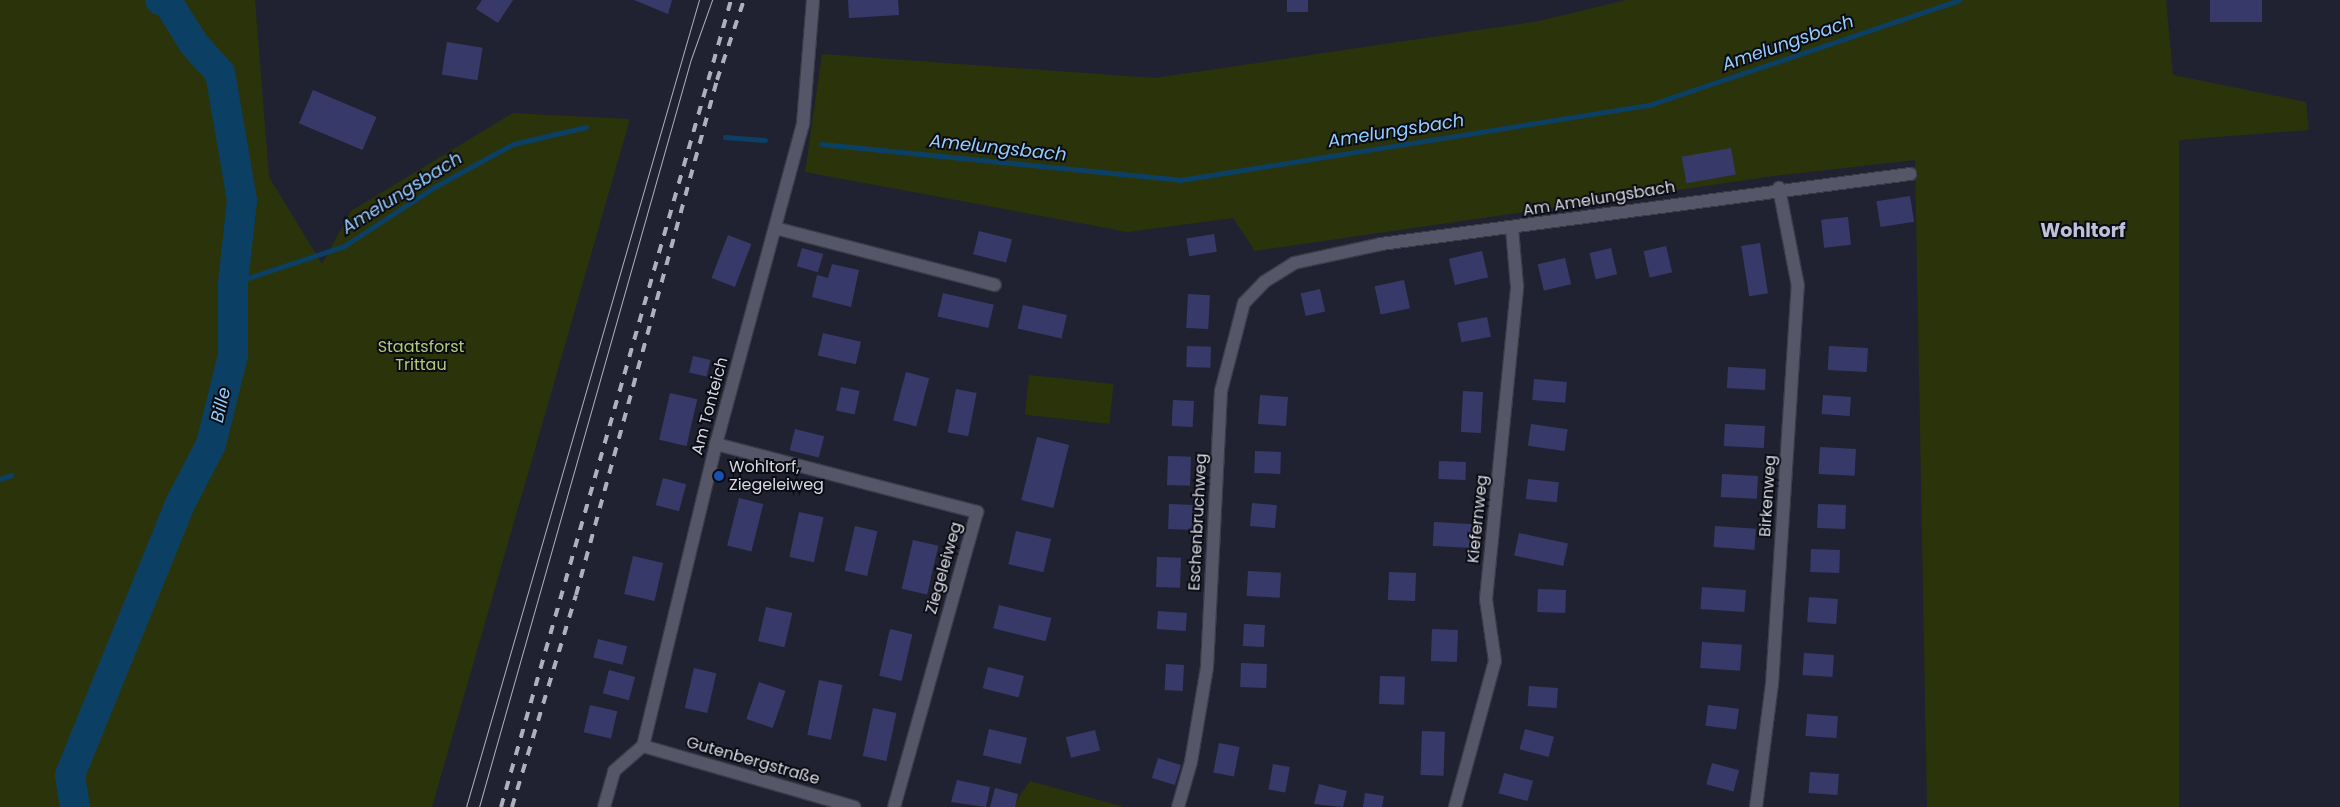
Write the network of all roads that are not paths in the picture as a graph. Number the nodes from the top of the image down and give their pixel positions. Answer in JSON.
{"nodes":[{"id":1,"x":813,"y":0,"type":"edge"},
{"id":2,"x":1910,"y":174,"type":"dead end"},
{"id":3,"x":1779,"y":188,"type":"junction"},
{"id":4,"x":774,"y":228,"type":"junction"},
{"id":5,"x":1512,"y":229,"type":"junction"},
{"id":6,"x":1294,"y":263,"type":"joint"},
{"id":7,"x":995,"y":285,"type":"dead end"},
{"id":8,"x":716,"y":444,"type":"junction"},
{"id":9,"x":643,"y":746,"type":"junction"},
{"id":10,"x":604,"y":807,"type":"edge"},
{"id":11,"x":854,"y":807,"type":"edge"},
{"id":12,"x":894,"y":807,"type":"edge"},
{"id":13,"x":1178,"y":807,"type":"edge"},
{"id":14,"x":1455,"y":807,"type":"edge"},
{"id":15,"x":1756,"y":807,"type":"edge"}],
"edges":[{"from":1,"to":4,"type":"street","name":"Am Tonteich"},
{"from":2,"to":3,"type":"street","name":"Am Amelungsbach"},
{"from":3,"to":5,"type":"street","name":"Am Amelungsbach"},
{"from":3,"to":15,"type":"street","name":"Birkenweg"},
{"from":4,"to":7,"type":"street"},
{"from":4,"to":8,"type":"street","name":"Am Tonteich"},
{"from":5,"to":6,"type":"street","name":"Am Amelungsbach"},
{"from":5,"to":14,"type":"street","name":"Kiefernweg"},
{"from":6,"to":13,"type":"street","name":"Eschenbruchweg"},
{"from":8,"to":9,"type":"street","name":"Am Tonteich"},
{"from":8,"to":12,"type":"street","name":"Ziegeleiweg"},
{"from":9,"to":10,"type":"street"},
{"from":9,"to":11,"type":"street","name":"Gutenbergstraße"}]}
